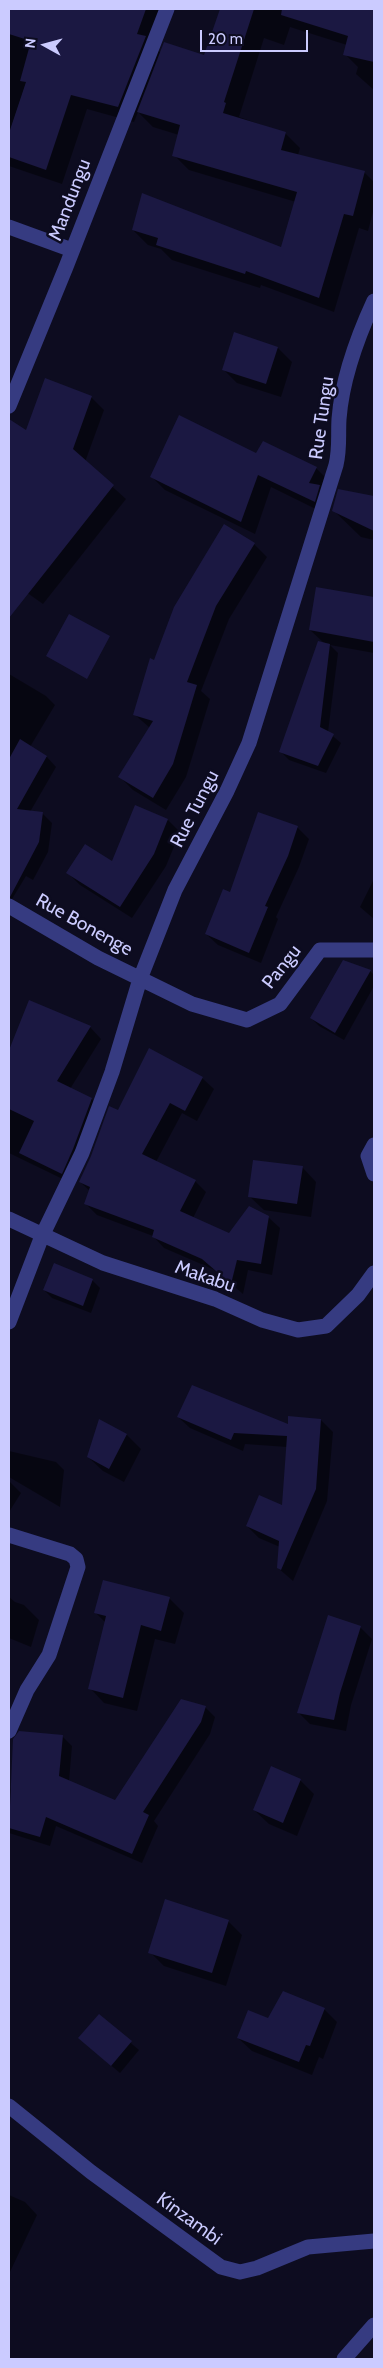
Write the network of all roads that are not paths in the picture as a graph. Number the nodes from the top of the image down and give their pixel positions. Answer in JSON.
{"nodes":[{"id":1,"x":167,"y":9,"type":"edge"},
{"id":2,"x":9,"y":227,"type":"edge"},
{"id":3,"x":72,"y":250,"type":"junction"},
{"id":4,"x":374,"y":302,"type":"edge"},
{"id":5,"x":9,"y":406,"type":"edge"},
{"id":6,"x":9,"y":906,"type":"edge"},
{"id":7,"x":374,"y":950,"type":"edge"},
{"id":8,"x":140,"y":979,"type":"junction"},
{"id":9,"x":374,"y":1145,"type":"edge"},
{"id":10,"x":374,"y":1174,"type":"edge"},
{"id":11,"x":9,"y":1219,"type":"edge"},
{"id":12,"x":42,"y":1236,"type":"junction"},
{"id":13,"x":374,"y":1273,"type":"edge"},
{"id":14,"x":9,"y":1322,"type":"edge"},
{"id":15,"x":9,"y":1535,"type":"edge"},
{"id":16,"x":9,"y":1731,"type":"edge"},
{"id":17,"x":9,"y":2106,"type":"edge"},
{"id":18,"x":374,"y":2241,"type":"edge"},
{"id":19,"x":374,"y":2325,"type":"edge"},
{"id":20,"x":344,"y":2359,"type":"edge"}],
"edges":[{"from":1,"to":3,"type":"street","name":"Mandungu"},
{"from":2,"to":3,"type":"street"},
{"from":3,"to":5,"type":"street","name":"Mandungu"},
{"from":4,"to":8,"type":"street","name":"Rue Tungu"},
{"from":6,"to":8,"type":"street","name":"Rue Bonenge"},
{"from":7,"to":8,"type":"street","name":"Pangu"},
{"from":8,"to":12,"type":"street","name":"Rue Tungu"},
{"from":9,"to":10,"type":"street"},
{"from":11,"to":12,"type":"street","name":"Makabu"},
{"from":12,"to":13,"type":"street","name":"Makabu"},
{"from":12,"to":14,"type":"street","name":"Rue Tungu"},
{"from":15,"to":16,"type":"street"},
{"from":17,"to":18,"type":"street","name":"Kinzambi"},
{"from":19,"to":20,"type":"street"}]}
